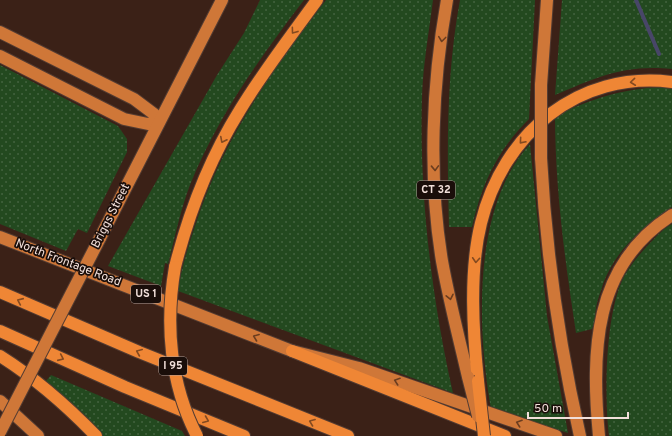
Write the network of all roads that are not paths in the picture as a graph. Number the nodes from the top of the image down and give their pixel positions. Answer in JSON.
{"nodes":[{"id":1,"x":222,"y":0,"type":"edge"},
{"id":2,"x":317,"y":0,"type":"edge"},
{"id":3,"x":447,"y":0,"type":"edge"},
{"id":4,"x":547,"y":0,"type":"edge"},
{"id":5,"x":0,"y":32,"type":"edge"},
{"id":6,"x":0,"y":56,"type":"edge"},
{"id":7,"x":672,"y":82,"type":"edge"},
{"id":8,"x":159,"y":122,"type":"junction"},
{"id":9,"x":672,"y":215,"type":"edge"},
{"id":10,"x":0,"y":237,"type":"edge"},
{"id":11,"x":0,"y":292,"type":"edge"},
{"id":12,"x":0,"y":331,"type":"edge"},
{"id":13,"x":292,"y":351,"type":"junction"},
{"id":14,"x":0,"y":356,"type":"edge"},
{"id":15,"x":473,"y":379,"type":"junction"},
{"id":16,"x":0,"y":402,"type":"edge"},
{"id":17,"x":0,"y":432,"type":"edge"},
{"id":18,"x":38,"y":436,"type":"edge"},
{"id":19,"x":96,"y":436,"type":"edge"},
{"id":20,"x":197,"y":436,"type":"edge"},
{"id":21,"x":244,"y":436,"type":"edge"},
{"id":22,"x":348,"y":436,"type":"edge"},
{"id":23,"x":483,"y":436,"type":"edge"},
{"id":24,"x":505,"y":436,"type":"edge"},
{"id":25,"x":556,"y":436,"type":"edge"},
{"id":26,"x":580,"y":436,"type":"edge"},
{"id":27,"x":599,"y":436,"type":"edge"}],
"edges":[{"from":1,"to":8,"type":"main road","name":"Briggs Street"},
{"from":2,"to":20,"type":"highway","one_way":true,"bridge":true},
{"from":3,"to":15,"type":"main road","number":"CT 32","one_way":true},
{"from":4,"to":26,"type":"main road","bridge":true},
{"from":5,"to":8,"type":"main road"},
{"from":6,"to":8,"type":"main road"},
{"from":7,"to":15,"type":"highway","one_way":true},
{"from":8,"to":17,"type":"main road","name":"Briggs Street","bridge":true},
{"from":9,"to":27,"type":"main road"},
{"from":13,"to":10,"type":"main road","name":"North Frontage Road","number":"US 1","one_way":true},
{"from":22,"to":11,"type":"highway","number":"I 95","one_way":true},
{"from":12,"to":21,"type":"highway","one_way":true},
{"from":13,"to":24,"type":"highway","number":"US 1"},
{"from":25,"to":13,"type":"main road","name":"North Frontage Road","one_way":true},
{"from":14,"to":19,"type":"highway"},
{"from":15,"to":23,"type":"highway","bridge":true},
{"from":16,"to":18,"type":"main road"}]}
